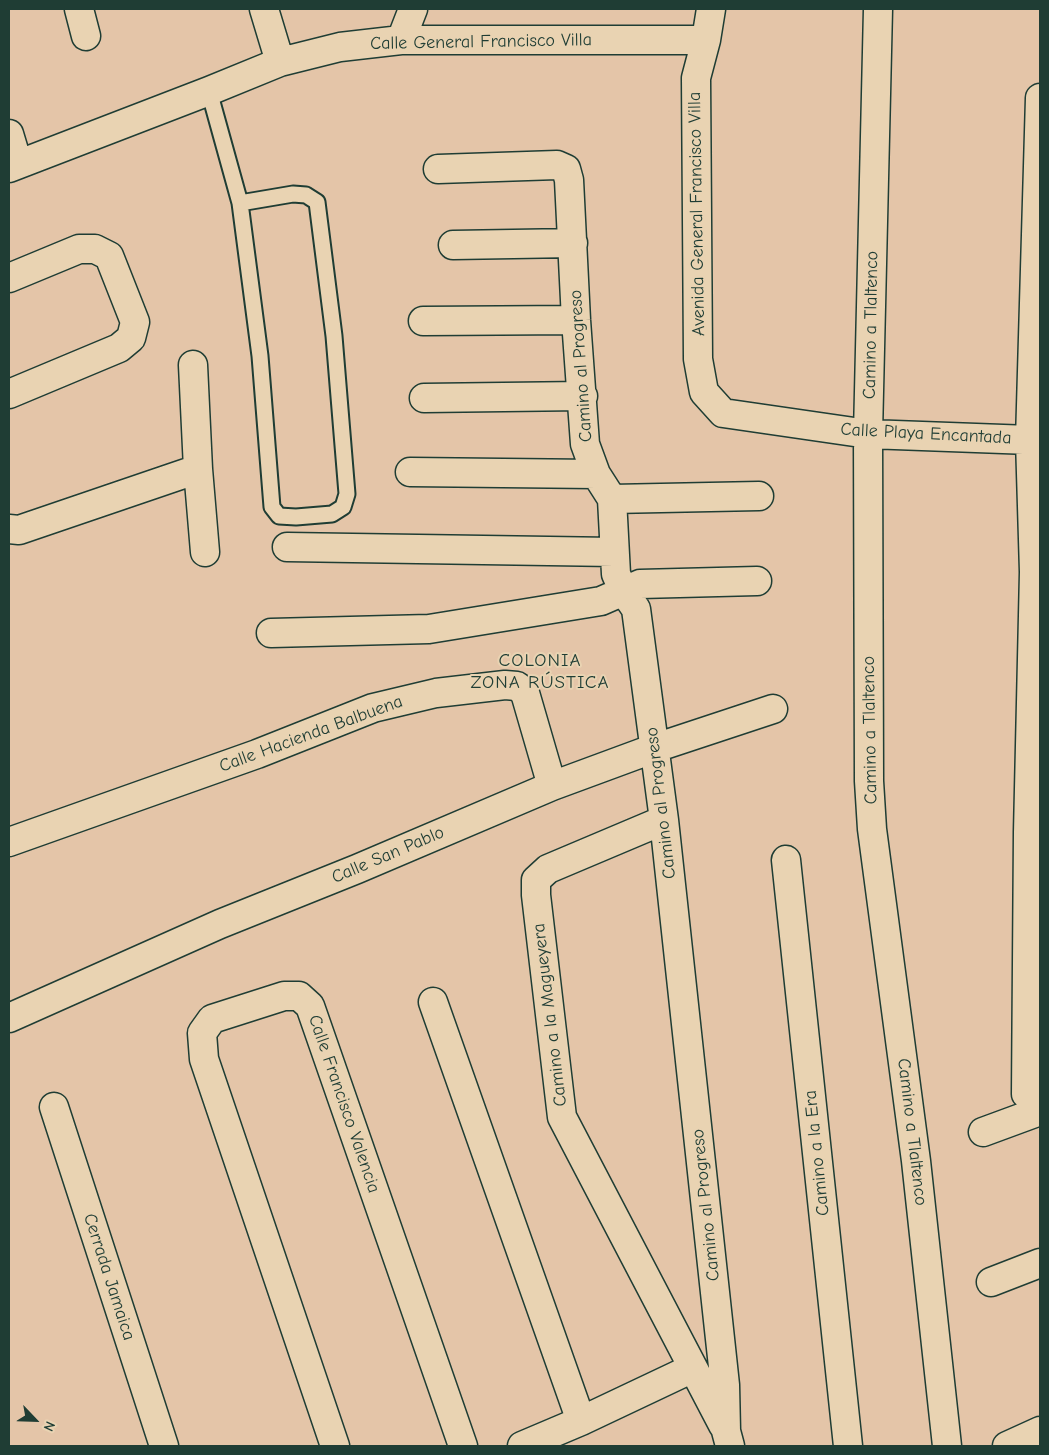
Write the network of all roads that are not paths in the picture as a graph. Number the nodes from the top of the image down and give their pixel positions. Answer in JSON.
{"nodes":[{"id":1,"x":79,"y":9,"type":"edge"},
{"id":2,"x":264,"y":9,"type":"edge"},
{"id":3,"x":413,"y":9,"type":"edge"},
{"id":4,"x":711,"y":9,"type":"edge"},
{"id":5,"x":878,"y":9,"type":"edge"},
{"id":6,"x":86,"y":36,"type":"dead end"},
{"id":7,"x":401,"y":40,"type":"junction"},
{"id":8,"x":706,"y":40,"type":"junction"},
{"id":9,"x":280,"y":62,"type":"junction"},
{"id":10,"x":209,"y":92,"type":"junction"},
{"id":11,"x":1040,"y":98,"type":"edge"},
{"id":12,"x":1040,"y":117,"type":"edge"},
{"id":13,"x":9,"y":134,"type":"edge"},
{"id":14,"x":14,"y":166,"type":"edge"},
{"id":15,"x":438,"y":169,"type":"dead end"},
{"id":16,"x":240,"y":203,"type":"junction"},
{"id":17,"x":1038,"y":239,"type":"edge"},
{"id":18,"x":573,"y":243,"type":"junction"},
{"id":19,"x":453,"y":245,"type":"dead end"},
{"id":20,"x":9,"y":278,"type":"edge"},
{"id":21,"x":576,"y":320,"type":"junction"},
{"id":22,"x":423,"y":321,"type":"dead end"},
{"id":23,"x":193,"y":366,"type":"dead end"},
{"id":24,"x":9,"y":394,"type":"edge"},
{"id":25,"x":583,"y":396,"type":"junction"},
{"id":26,"x":424,"y":398,"type":"dead end"},
{"id":27,"x":723,"y":413,"type":"joint"},
{"id":28,"x":868,"y":434,"type":"junction"},
{"id":29,"x":1035,"y":438,"type":"edge"},
{"id":30,"x":198,"y":469,"type":"junction"},
{"id":31,"x":410,"y":472,"type":"dead end"},
{"id":32,"x":596,"y":474,"type":"junction"},
{"id":33,"x":759,"y":496,"type":"dead end"},
{"id":34,"x":612,"y":499,"type":"junction"},
{"id":35,"x":9,"y":529,"type":"edge"},
{"id":36,"x":287,"y":547,"type":"dead end"},
{"id":37,"x":205,"y":552,"type":"dead end"},
{"id":38,"x":614,"y":552,"type":"junction"},
{"id":39,"x":1037,"y":572,"type":"edge"},
{"id":40,"x":756,"y":581,"type":"dead end"},
{"id":41,"x":623,"y":590,"type":"junction"},
{"id":42,"x":271,"y":632,"type":"dead end"},
{"id":43,"x":1036,"y":705,"type":"edge"},
{"id":44,"x":773,"y":709,"type":"dead end"},
{"id":45,"x":655,"y":748,"type":"junction"},
{"id":46,"x":552,"y":786,"type":"junction"},
{"id":47,"x":664,"y":820,"type":"junction"},
{"id":48,"x":1034,"y":832,"type":"edge"},
{"id":49,"x":9,"y":842,"type":"edge"},
{"id":50,"x":786,"y":860,"type":"dead end"},
{"id":51,"x":1034,"y":956,"type":"edge"},
{"id":52,"x":433,"y":1002,"type":"dead end"},
{"id":53,"x":9,"y":1018,"type":"edge"},
{"id":54,"x":1033,"y":1103,"type":"edge"},
{"id":55,"x":54,"y":1107,"type":"dead end"},
{"id":56,"x":983,"y":1132,"type":"dead end"},
{"id":57,"x":1040,"y":1263,"type":"edge"},
{"id":58,"x":991,"y":1282,"type":"dead end"},
{"id":59,"x":693,"y":1368,"type":"junction"},
{"id":60,"x":581,"y":1421,"type":"junction"},
{"id":61,"x":1040,"y":1432,"type":"edge"},
{"id":62,"x":728,"y":1439,"type":"edge"},
{"id":63,"x":164,"y":1446,"type":"edge"},
{"id":64,"x":335,"y":1446,"type":"edge"},
{"id":65,"x":463,"y":1446,"type":"edge"},
{"id":66,"x":522,"y":1446,"type":"edge"},
{"id":67,"x":848,"y":1446,"type":"edge"},
{"id":68,"x":947,"y":1446,"type":"edge"},
{"id":69,"x":1006,"y":1446,"type":"edge"}],
"edges":[{"from":1,"to":6,"type":"street"},
{"from":2,"to":9,"type":"street"},
{"from":3,"to":7,"type":"street"},
{"from":4,"to":8,"type":"street","name":"Avenida General Francisco Villa"},
{"from":5,"to":28,"type":"street","name":"Camino a Tlaltenco"},
{"from":7,"to":8,"type":"street","name":"Calle General Francisco Villa"},
{"from":7,"to":9,"type":"street","name":"Calle General Francisco Villa"},
{"from":8,"to":27,"type":"street","name":"Avenida General Francisco Villa"},
{"from":9,"to":10,"type":"street","name":"Calle General Francisco Villa"},
{"from":10,"to":14,"type":"street","name":"Calle General Francisco Villa"},
{"from":10,"to":16,"type":"lane"},
{"from":11,"to":12,"type":"street"},
{"from":12,"to":17,"type":"street"},
{"from":13,"to":14,"type":"street"},
{"from":15,"to":18,"type":"street","name":"Camino al Progreso"},
{"from":16,"to":16,"type":"lane"},
{"from":17,"to":29,"type":"street"},
{"from":18,"to":19,"type":"street"},
{"from":18,"to":21,"type":"street","name":"Camino al Progreso"},
{"from":20,"to":24,"type":"street"},
{"from":21,"to":22,"type":"street"},
{"from":21,"to":25,"type":"street","name":"Camino al Progreso"},
{"from":23,"to":30,"type":"street"},
{"from":25,"to":26,"type":"street"},
{"from":25,"to":32,"type":"street","name":"Camino al Progreso"},
{"from":27,"to":28,"type":"street","name":"Calle Playa Encantada"},
{"from":28,"to":29,"type":"street","name":"Calle Playa Encantada"},
{"from":28,"to":68,"type":"street","name":"Camino a Tlaltenco"},
{"from":29,"to":39,"type":"street"},
{"from":30,"to":35,"type":"street"},
{"from":30,"to":37,"type":"street"},
{"from":31,"to":32,"type":"street"},
{"from":32,"to":34,"type":"street","name":"Camino al Progreso"},
{"from":33,"to":34,"type":"street"},
{"from":34,"to":38,"type":"street","name":"Camino al Progreso"},
{"from":36,"to":38,"type":"street"},
{"from":38,"to":41,"type":"street","name":"Camino al Progreso"},
{"from":39,"to":43,"type":"street"},
{"from":40,"to":41,"type":"street"},
{"from":41,"to":42,"type":"street"},
{"from":41,"to":45,"type":"street","name":"Camino al Progreso"},
{"from":43,"to":48,"type":"street"},
{"from":44,"to":45,"type":"street","name":"Calle San Pablo"},
{"from":45,"to":46,"type":"street","name":"Calle San Pablo"},
{"from":45,"to":47,"type":"street","name":"Camino al Progreso"},
{"from":46,"to":49,"type":"street","name":"Calle Hacienda Balbuena"},
{"from":46,"to":53,"type":"street","name":"Calle San Pablo"},
{"from":47,"to":59,"type":"street","name":"Camino a la Magueyera"},
{"from":47,"to":62,"type":"street","name":"Camino al Progreso"},
{"from":48,"to":51,"type":"street"},
{"from":50,"to":67,"type":"street","name":"Camino a la Era"},
{"from":51,"to":54,"type":"street"},
{"from":52,"to":60,"type":"street"},
{"from":54,"to":56,"type":"street"},
{"from":55,"to":63,"type":"street","name":"Cerrada Jamaica"},
{"from":57,"to":58,"type":"street"},
{"from":59,"to":60,"type":"street"},
{"from":59,"to":62,"type":"street","name":"Camino a la Magueyera"},
{"from":60,"to":66,"type":"street"},
{"from":61,"to":69,"type":"street"},
{"from":64,"to":65,"type":"street","name":"Calle Francisco Valencia"}]}
